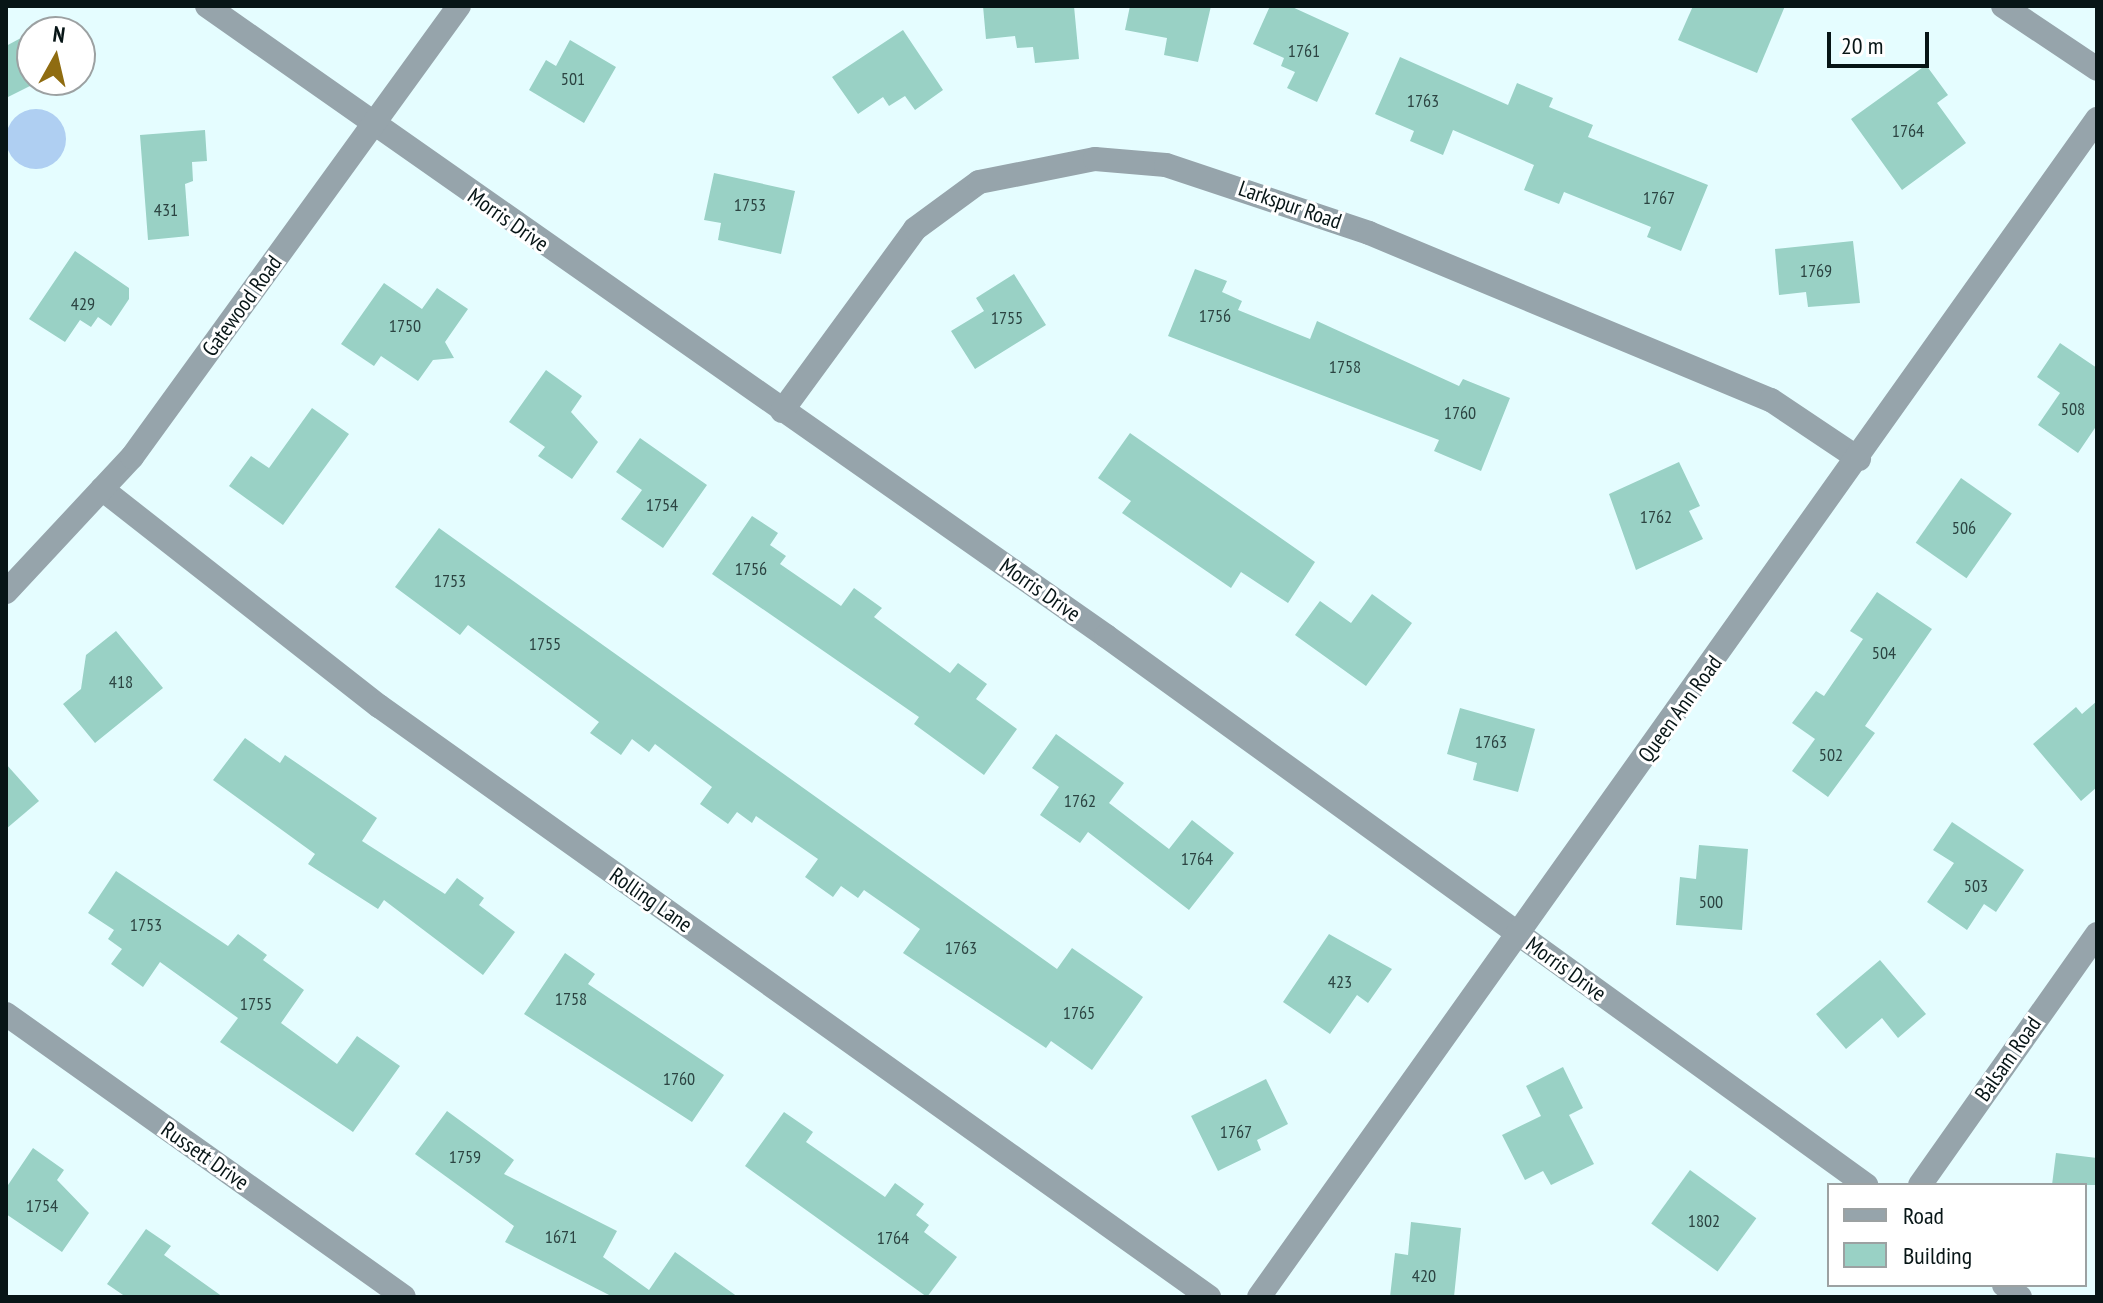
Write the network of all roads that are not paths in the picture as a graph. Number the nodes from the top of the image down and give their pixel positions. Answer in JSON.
{"nodes":[{"id":1,"x":207,"y":6,"type":"edge"},
{"id":2,"x":459,"y":6,"type":"edge"},
{"id":3,"x":2003,"y":6,"type":"edge"},
{"id":4,"x":2097,"y":69,"type":"edge"},
{"id":5,"x":2097,"y":119,"type":"edge"},
{"id":6,"x":373,"y":126,"type":"junction"},
{"id":7,"x":782,"y":411,"type":"junction"},
{"id":8,"x":1859,"y":459,"type":"junction"},
{"id":9,"x":102,"y":489,"type":"junction"},
{"id":10,"x":6,"y":592,"type":"edge"},
{"id":11,"x":1518,"y":934,"type":"junction"},
{"id":12,"x":2097,"y":934,"type":"edge"},
{"id":13,"x":6,"y":1014,"type":"edge"},
{"id":14,"x":1863,"y":1183,"type":"edge"},
{"id":15,"x":1921,"y":1183,"type":"edge"},
{"id":16,"x":404,"y":1297,"type":"edge"},
{"id":17,"x":1209,"y":1297,"type":"edge"},
{"id":18,"x":1259,"y":1297,"type":"edge"}],
"edges":[{"from":1,"to":6,"type":"street","name":"Morris Drive"},
{"from":2,"to":6,"type":"street","name":"Gatewood Road"},
{"from":3,"to":4,"type":"street"},
{"from":5,"to":8,"type":"street","name":"Queen Ann Road"},
{"from":6,"to":7,"type":"street","name":"Morris Drive"},
{"from":6,"to":9,"type":"street","name":"Gatewood Road"},
{"from":7,"to":8,"type":"street","name":"Larkspur Road"},
{"from":7,"to":11,"type":"street","name":"Morris Drive"},
{"from":8,"to":11,"type":"street","name":"Queen Ann Road"},
{"from":9,"to":10,"type":"street","name":"Gatewood Road"},
{"from":9,"to":17,"type":"street","name":"Rolling Lane"},
{"from":11,"to":14,"type":"street","name":"Morris Drive"},
{"from":11,"to":18,"type":"street","name":"Queen Ann Road"},
{"from":12,"to":15,"type":"street","name":"Balsam Road"},
{"from":13,"to":16,"type":"street","name":"Russett Drive"}]}
